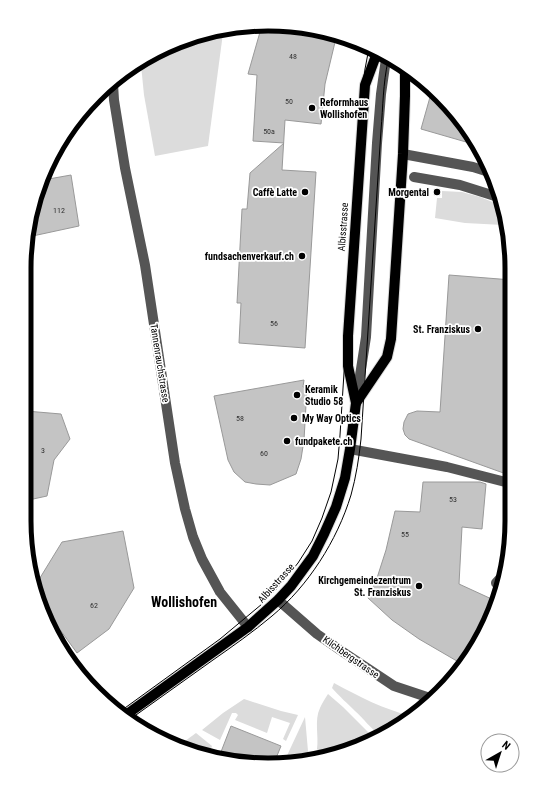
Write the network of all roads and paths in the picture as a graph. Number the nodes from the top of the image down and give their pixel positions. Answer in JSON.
{"nodes":[{"id":1,"x":376,"y":57,"type":"edge"},
{"id":2,"x":385,"y":63,"type":"edge"},
{"id":3,"x":404,"y":74,"type":"edge"},
{"id":4,"x":113,"y":89,"type":"edge"},
{"id":5,"x":403,"y":154,"type":"junction"},
{"id":6,"x":484,"y":171,"type":"edge"},
{"id":7,"x":414,"y":177,"type":"dead end"},
{"id":8,"x":493,"y":195,"type":"edge"},
{"id":9,"x":356,"y":403,"type":"junction"},
{"id":10,"x":350,"y":449,"type":"junction"},
{"id":11,"x":505,"y":482,"type":"edge"},
{"id":12,"x":278,"y":600,"type":"junction"},
{"id":13,"x":248,"y":627,"type":"junction"},
{"id":14,"x":427,"y":697,"type":"edge"},
{"id":15,"x":129,"y":713,"type":"edge"}],
"edges":[{"from":1,"to":9,"type":"main road","name":"Albisstrasse"},
{"from":2,"to":9,"type":"street","name":"Albisstrasse"},
{"from":3,"to":5,"type":"main road","name":"Albisstrasse"},
{"from":4,"to":13,"type":"street","name":"Tannenrauchstrasse"},
{"from":5,"to":6,"type":"street"},
{"from":5,"to":9,"type":"main road","name":"Albisstrasse"},
{"from":7,"to":8,"type":"street"},
{"from":9,"to":10,"type":"main road","name":"Albisstrasse"},
{"from":10,"to":11,"type":"street"},
{"from":10,"to":12,"type":"main road","name":"Albisstrasse"},
{"from":12,"to":13,"type":"main road","name":"Albisstrasse"},
{"from":12,"to":14,"type":"street","name":"Kilchbergstrasse"},
{"from":13,"to":15,"type":"main road","name":"Albisstrasse"}]}
